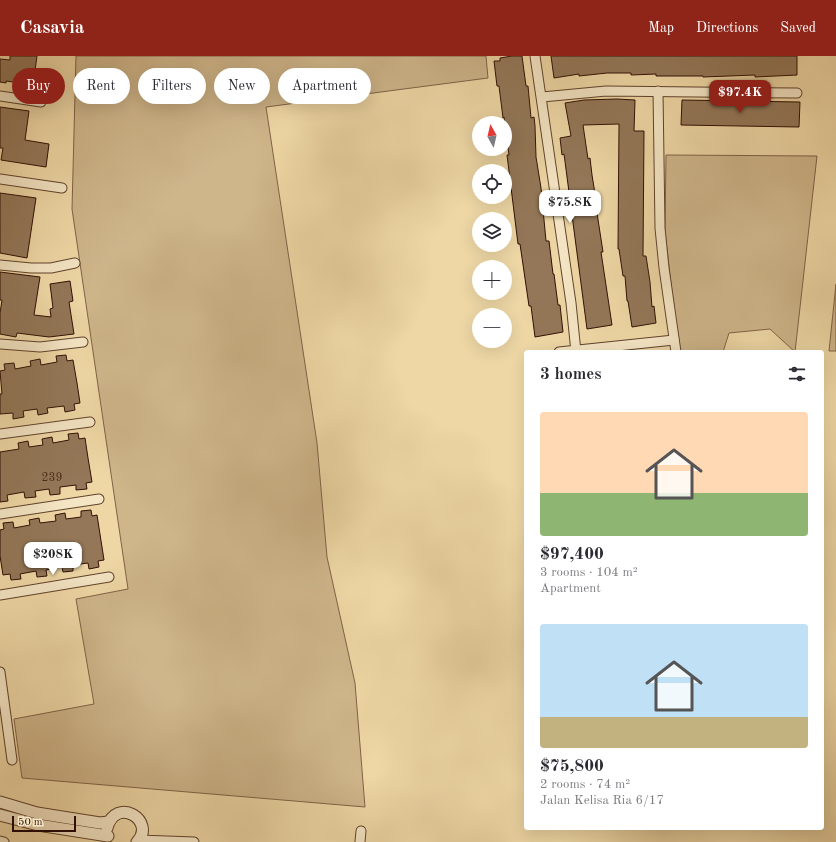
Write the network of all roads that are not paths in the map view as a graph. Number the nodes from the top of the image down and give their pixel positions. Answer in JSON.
{"nodes":[{"id":1,"x":535,"y":56,"type":"edge"},
{"id":2,"x":658,"y":91,"type":"junction"},
{"id":3,"x":797,"y":92,"type":"dead end"},
{"id":4,"x":0,"y":96,"type":"edge"},
{"id":5,"x":542,"y":97,"type":"junction"},
{"id":6,"x":12,"y":98,"type":"edge"},
{"id":7,"x":0,"y":179,"type":"edge"},
{"id":8,"x":62,"y":188,"type":"dead end"},
{"id":9,"x":75,"y":262,"type":"dead end"},
{"id":10,"x":0,"y":264,"type":"edge"},
{"id":11,"x":674,"y":340,"type":"junction"},
{"id":12,"x":83,"y":342,"type":"dead end"},
{"id":13,"x":0,"y":344,"type":"edge"},
{"id":14,"x":576,"y":350,"type":"edge"},
{"id":15,"x":585,"y":350,"type":"edge"},
{"id":16,"x":676,"y":350,"type":"edge"},
{"id":17,"x":90,"y":422,"type":"dead end"},
{"id":18,"x":0,"y":434,"type":"edge"},
{"id":19,"x":99,"y":499,"type":"dead end"},
{"id":20,"x":0,"y":514,"type":"edge"},
{"id":21,"x":109,"y":577,"type":"dead end"},
{"id":22,"x":0,"y":595,"type":"edge"},
{"id":23,"x":0,"y":672,"type":"edge"},
{"id":24,"x":12,"y":760,"type":"dead end"},
{"id":25,"x":0,"y":802,"type":"edge"},
{"id":26,"x":0,"y":815,"type":"edge"},
{"id":27,"x":108,"y":822,"type":"junction"},
{"id":28,"x":361,"y":831,"type":"dead end"},
{"id":29,"x":110,"y":839,"type":"edge"},
{"id":30,"x":0,"y":841,"type":"edge"},
{"id":31,"x":138,"y":841,"type":"edge"},
{"id":32,"x":4,"y":842,"type":"edge"},
{"id":33,"x":194,"y":842,"type":"edge"},
{"id":34,"x":360,"y":842,"type":"edge"}],
"edges":[{"from":1,"to":5,"type":"street"},
{"from":2,"to":3,"type":"street"},
{"from":2,"to":5,"type":"street"},
{"from":2,"to":11,"type":"street"},
{"from":4,"to":6,"type":"street"},
{"from":5,"to":14,"type":"street"},
{"from":7,"to":8,"type":"street"},
{"from":9,"to":10,"type":"street"},
{"from":11,"to":15,"type":"street"},
{"from":11,"to":16,"type":"street"},
{"from":12,"to":13,"type":"street"},
{"from":17,"to":18,"type":"street"},
{"from":19,"to":20,"type":"street"},
{"from":21,"to":22,"type":"street"},
{"from":23,"to":24,"type":"street"},
{"from":25,"to":27,"type":"street"},
{"from":26,"to":29,"type":"street"},
{"from":27,"to":29,"type":"street"},
{"from":27,"to":31,"type":"street"},
{"from":28,"to":34,"type":"street"},
{"from":30,"to":32,"type":"street"},
{"from":31,"to":33,"type":"street"}]}
